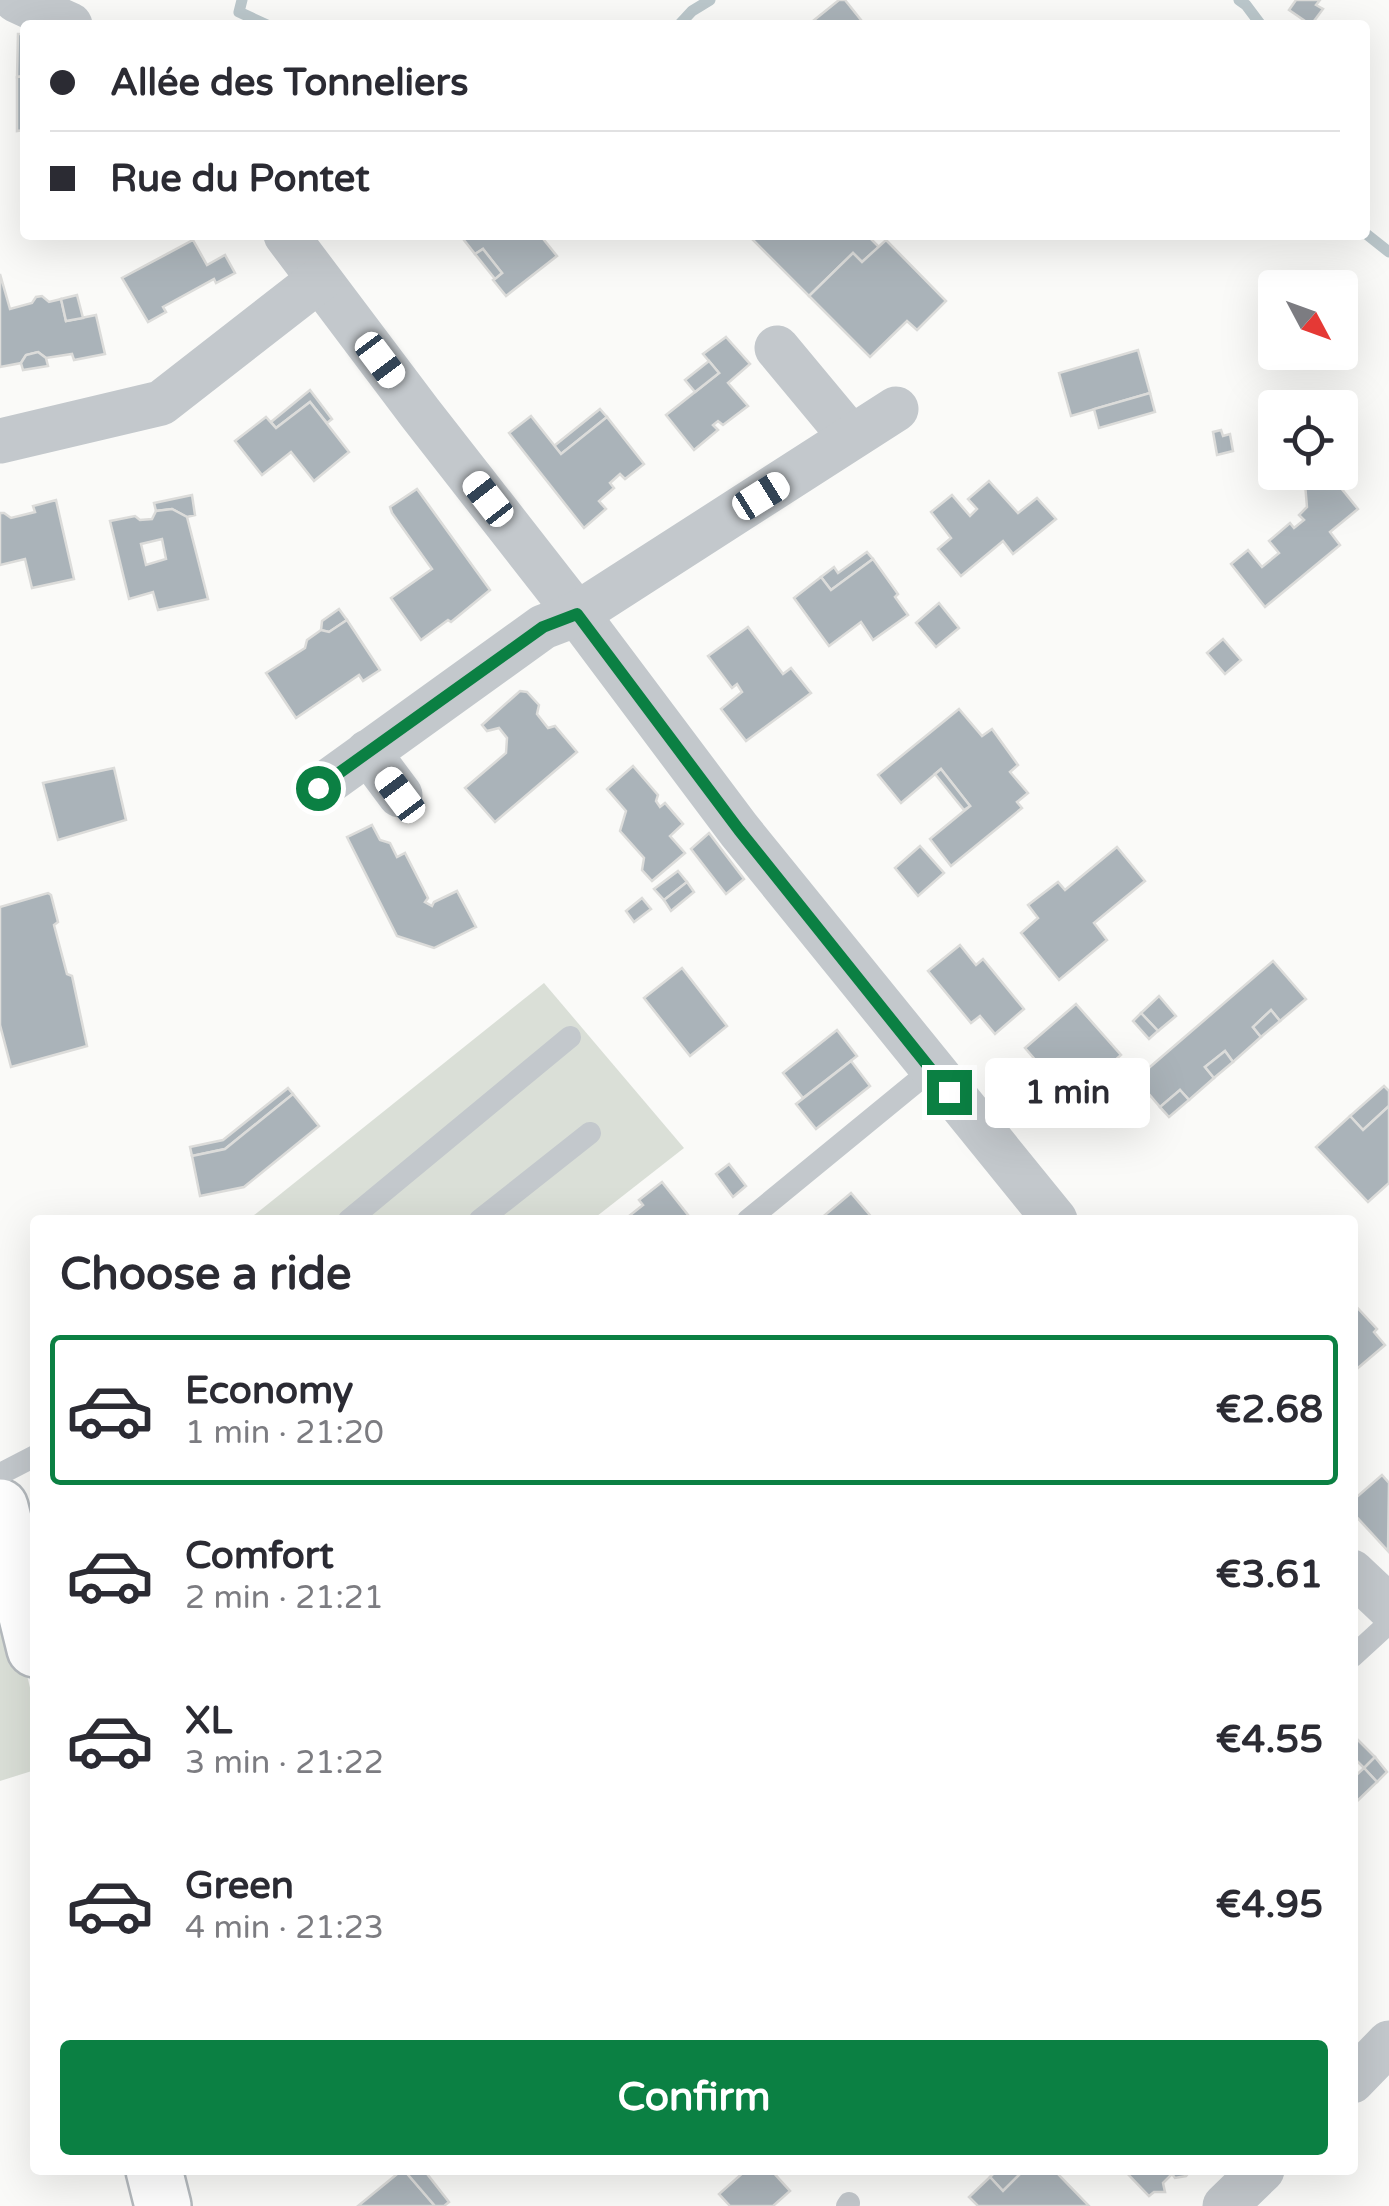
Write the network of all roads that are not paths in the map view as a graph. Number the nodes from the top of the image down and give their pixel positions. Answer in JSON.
{"nodes":[{"id":1,"x":16,"y":0,"type":"edge"},
{"id":2,"x":59,"y":20,"type":"edge"},
{"id":3,"x":290,"y":240,"type":"edge"},
{"id":4,"x":319,"y":280,"type":"junction"},
{"id":5,"x":777,"y":348,"type":"dead end"},
{"id":6,"x":896,"y":409,"type":"dead end"},
{"id":7,"x":851,"y":438,"type":"junction"},
{"id":8,"x":0,"y":441,"type":"edge"},
{"id":9,"x":577,"y":614,"type":"junction"},
{"id":10,"x":368,"y":752,"type":"junction"},
{"id":11,"x":318,"y":788,"type":"dead end"},
{"id":12,"x":400,"y":795,"type":"dead end"},
{"id":13,"x":570,"y":1036,"type":"dead end"},
{"id":14,"x":931,"y":1070,"type":"junction"},
{"id":15,"x":590,"y":1133,"type":"dead end"},
{"id":16,"x":355,"y":1215,"type":"edge"},
{"id":17,"x":486,"y":1215,"type":"edge"},
{"id":18,"x":754,"y":1215,"type":"edge"},
{"id":19,"x":1051,"y":1215,"type":"edge"},
{"id":20,"x":30,"y":1459,"type":"edge"},
{"id":21,"x":0,"y":1474,"type":"edge"},
{"id":22,"x":0,"y":1506,"type":"edge"},
{"id":23,"x":1358,"y":1578,"type":"edge"},
{"id":24,"x":1389,"y":1607,"type":"edge"},
{"id":25,"x":1389,"y":1622,"type":"edge"},
{"id":26,"x":30,"y":1628,"type":"edge"},
{"id":27,"x":1358,"y":1651,"type":"edge"},
{"id":28,"x":1389,"y":2043,"type":"edge"},
{"id":29,"x":1358,"y":2075,"type":"edge"},
{"id":30,"x":155,"y":2175,"type":"edge"},
{"id":31,"x":1257,"y":2175,"type":"edge"},
{"id":32,"x":162,"y":2206,"type":"edge"},
{"id":33,"x":1225,"y":2206,"type":"edge"}],
"edges":[{"from":1,"to":2,"type":"street"},
{"from":3,"to":4,"type":"street"},
{"from":4,"to":8,"type":"street"},
{"from":4,"to":9,"type":"street"},
{"from":5,"to":7,"type":"street"},
{"from":6,"to":7,"type":"street"},
{"from":7,"to":9,"type":"street"},
{"from":9,"to":10,"type":"street"},
{"from":9,"to":14,"type":"street"},
{"from":10,"to":11,"type":"street"},
{"from":10,"to":12,"type":"street"},
{"from":13,"to":16,"type":"lane"},
{"from":14,"to":18,"type":"lane"},
{"from":14,"to":19,"type":"street"},
{"from":15,"to":17,"type":"lane"},
{"from":20,"to":21,"type":"lane"},
{"from":22,"to":26,"type":"main road"},
{"from":23,"to":24,"type":"street"},
{"from":25,"to":27,"type":"lane"},
{"from":28,"to":29,"type":"street"},
{"from":30,"to":32,"type":"main road"},
{"from":31,"to":33,"type":"street"}]}
